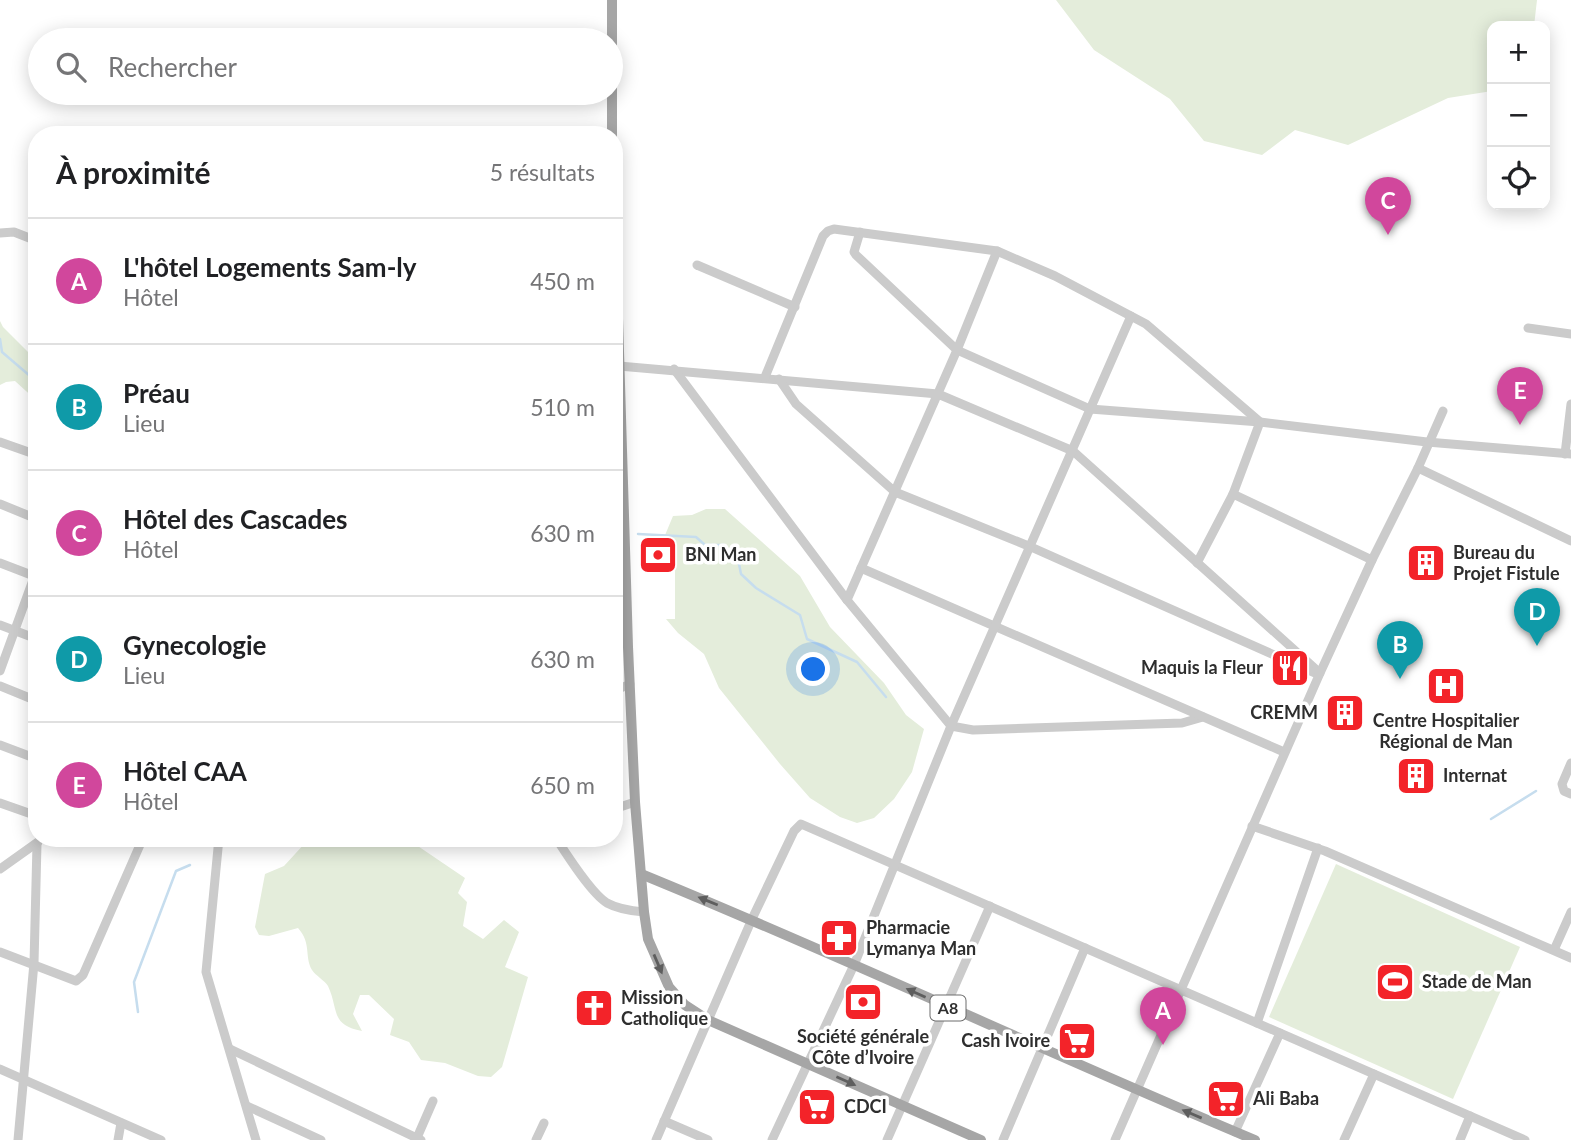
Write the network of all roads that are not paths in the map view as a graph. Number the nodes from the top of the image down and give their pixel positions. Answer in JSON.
{"nodes":[{"id":1,"x":612,"y":0,"type":"edge"},
{"id":2,"x":612,"y":28,"type":"edge"},
{"id":3,"x":612,"y":105,"type":"edge"},
{"id":4,"x":612,"y":126,"type":"edge"},
{"id":5,"x":860,"y":232,"type":"junction"},
{"id":6,"x":0,"y":233,"type":"edge"},
{"id":7,"x":28,"y":237,"type":"edge"},
{"id":8,"x":997,"y":251,"type":"junction"},
{"id":9,"x":697,"y":265,"type":"dead end"},
{"id":10,"x":795,"y":307,"type":"junction"},
{"id":11,"x":1131,"y":316,"type":"junction"},
{"id":12,"x":1528,"y":328,"type":"dead end"},
{"id":13,"x":1571,"y":334,"type":"edge"},
{"id":14,"x":957,"y":350,"type":"junction"},
{"id":15,"x":623,"y":366,"type":"edge"},
{"id":16,"x":674,"y":369,"type":"junction"},
{"id":17,"x":765,"y":377,"type":"junction"},
{"id":18,"x":779,"y":379,"type":"junction"},
{"id":19,"x":938,"y":394,"type":"junction"},
{"id":20,"x":1571,"y":404,"type":"edge"},
{"id":21,"x":1090,"y":409,"type":"junction"},
{"id":22,"x":1443,"y":411,"type":"dead end"},
{"id":23,"x":1260,"y":422,"type":"junction"},
{"id":24,"x":0,"y":442,"type":"edge"},
{"id":25,"x":1427,"y":442,"type":"junction"},
{"id":26,"x":1073,"y":451,"type":"junction"},
{"id":27,"x":28,"y":452,"type":"edge"},
{"id":28,"x":1568,"y":454,"type":"edge"},
{"id":29,"x":1418,"y":468,"type":"junction"},
{"id":30,"x":895,"y":492,"type":"junction"},
{"id":31,"x":1233,"y":494,"type":"junction"},
{"id":32,"x":0,"y":504,"type":"edge"},
{"id":33,"x":28,"y":515,"type":"edge"},
{"id":34,"x":1571,"y":541,"type":"edge"},
{"id":35,"x":1031,"y":547,"type":"junction"},
{"id":36,"x":1372,"y":560,"type":"junction"},
{"id":37,"x":1198,"y":563,"type":"junction"},
{"id":38,"x":0,"y":564,"type":"edge"},
{"id":39,"x":861,"y":568,"type":"junction"},
{"id":40,"x":28,"y":571,"type":"edge"},
{"id":41,"x":623,"y":575,"type":"edge"},
{"id":42,"x":28,"y":596,"type":"edge"},
{"id":43,"x":847,"y":600,"type":"junction"},
{"id":44,"x":0,"y":625,"type":"edge"},
{"id":45,"x":995,"y":626,"type":"junction"},
{"id":46,"x":16,"y":631,"type":"junction"},
{"id":47,"x":28,"y":636,"type":"edge"},
{"id":48,"x":0,"y":671,"type":"edge"},
{"id":49,"x":1320,"y":674,"type":"junction"},
{"id":50,"x":630,"y":684,"type":"junction"},
{"id":51,"x":0,"y":686,"type":"edge"},
{"id":52,"x":623,"y":687,"type":"edge"},
{"id":53,"x":28,"y":697,"type":"edge"},
{"id":54,"x":1203,"y":717,"type":"junction"},
{"id":55,"x":951,"y":726,"type":"junction"},
{"id":56,"x":0,"y":745,"type":"edge"},
{"id":57,"x":1284,"y":752,"type":"junction"},
{"id":58,"x":28,"y":756,"type":"edge"},
{"id":59,"x":1571,"y":763,"type":"edge"},
{"id":60,"x":1571,"y":794,"type":"edge"},
{"id":61,"x":635,"y":802,"type":"junction"},
{"id":62,"x":0,"y":803,"type":"edge"},
{"id":63,"x":623,"y":806,"type":"edge"},
{"id":64,"x":28,"y":813,"type":"edge"},
{"id":65,"x":1252,"y":826,"type":"junction"},
{"id":66,"x":31,"y":847,"type":"edge"},
{"id":67,"x":39,"y":847,"type":"edge"},
{"id":68,"x":139,"y":847,"type":"edge"},
{"id":69,"x":218,"y":847,"type":"edge"},
{"id":70,"x":563,"y":847,"type":"edge"},
{"id":71,"x":1318,"y":848,"type":"junction"},
{"id":72,"x":897,"y":864,"type":"junction"},
{"id":73,"x":0,"y":869,"type":"edge"},
{"id":74,"x":641,"y":874,"type":"junction"},
{"id":75,"x":990,"y":906,"type":"junction"},
{"id":76,"x":644,"y":912,"type":"junction"},
{"id":77,"x":1571,"y":912,"type":"edge"},
{"id":78,"x":752,"y":919,"type":"junction"},
{"id":79,"x":1086,"y":948,"type":"junction"},
{"id":80,"x":1554,"y":950,"type":"junction"},
{"id":81,"x":0,"y":952,"type":"edge"},
{"id":82,"x":1571,"y":958,"type":"edge"},
{"id":83,"x":34,"y":963,"type":"junction"},
{"id":84,"x":854,"y":965,"type":"junction"},
{"id":85,"x":1181,"y":990,"type":"junction"},
{"id":86,"x":945,"y":1006,"type":"junction"},
{"id":87,"x":708,"y":1020,"type":"junction"},
{"id":88,"x":1257,"y":1023,"type":"junction"},
{"id":89,"x":1280,"y":1033,"type":"junction"},
{"id":90,"x":230,"y":1049,"type":"junction"},
{"id":91,"x":1043,"y":1049,"type":"junction"},
{"id":92,"x":808,"y":1065,"type":"junction"},
{"id":93,"x":0,"y":1069,"type":"edge"},
{"id":94,"x":1374,"y":1074,"type":"junction"},
{"id":95,"x":22,"y":1079,"type":"junction"},
{"id":96,"x":1137,"y":1091,"type":"junction"},
{"id":97,"x":433,"y":1101,"type":"dead end"},
{"id":98,"x":902,"y":1105,"type":"junction"},
{"id":99,"x":247,"y":1106,"type":"junction"},
{"id":100,"x":1470,"y":1116,"type":"junction"},
{"id":101,"x":664,"y":1121,"type":"junction"},
{"id":102,"x":121,"y":1123,"type":"junction"},
{"id":103,"x":544,"y":1123,"type":"dead end"},
{"id":104,"x":1233,"y":1136,"type":"edge"},
{"id":105,"x":418,"y":1139,"type":"edge"},
{"id":106,"x":18,"y":1140,"type":"edge"},
{"id":107,"x":118,"y":1140,"type":"edge"},
{"id":108,"x":161,"y":1140,"type":"edge"},
{"id":109,"x":256,"y":1140,"type":"edge"},
{"id":110,"x":321,"y":1140,"type":"edge"},
{"id":111,"x":536,"y":1140,"type":"edge"},
{"id":112,"x":656,"y":1140,"type":"edge"},
{"id":113,"x":708,"y":1140,"type":"edge"},
{"id":114,"x":772,"y":1140,"type":"edge"},
{"id":115,"x":887,"y":1140,"type":"edge"},
{"id":116,"x":981,"y":1140,"type":"edge"},
{"id":117,"x":1003,"y":1140,"type":"edge"},
{"id":118,"x":1115,"y":1140,"type":"edge"},
{"id":119,"x":1255,"y":1140,"type":"edge"},
{"id":120,"x":1344,"y":1140,"type":"edge"},
{"id":121,"x":1460,"y":1140,"type":"edge"},
{"id":122,"x":1525,"y":1140,"type":"edge"}],
"edges":[{"from":1,"to":2,"type":"main road"},
{"from":3,"to":4,"type":"main road"},
{"from":5,"to":8,"type":"street"},
{"from":5,"to":10,"type":"street"},
{"from":5,"to":14,"type":"street"},
{"from":6,"to":7,"type":"street"},
{"from":8,"to":11,"type":"street"},
{"from":8,"to":14,"type":"street"},
{"from":9,"to":10,"type":"street"},
{"from":10,"to":17,"type":"street"},
{"from":11,"to":21,"type":"street"},
{"from":11,"to":23,"type":"street"},
{"from":12,"to":13,"type":"street"},
{"from":14,"to":19,"type":"street"},
{"from":14,"to":21,"type":"street"},
{"from":15,"to":16,"type":"street"},
{"from":16,"to":17,"type":"street"},
{"from":16,"to":43,"type":"street"},
{"from":17,"to":18,"type":"street"},
{"from":18,"to":19,"type":"street"},
{"from":18,"to":30,"type":"street"},
{"from":19,"to":26,"type":"street"},
{"from":19,"to":30,"type":"street"},
{"from":20,"to":28,"type":"street"},
{"from":21,"to":23,"type":"street"},
{"from":21,"to":26,"type":"street"},
{"from":22,"to":25,"type":"street"},
{"from":23,"to":25,"type":"street"},
{"from":23,"to":31,"type":"street"},
{"from":24,"to":27,"type":"street"},
{"from":25,"to":28,"type":"street"},
{"from":25,"to":29,"type":"street"},
{"from":26,"to":35,"type":"street"},
{"from":26,"to":37,"type":"street"},
{"from":29,"to":34,"type":"street"},
{"from":29,"to":36,"type":"street"},
{"from":30,"to":35,"type":"street"},
{"from":30,"to":39,"type":"street"},
{"from":31,"to":36,"type":"street"},
{"from":31,"to":37,"type":"street"},
{"from":32,"to":33,"type":"street"},
{"from":35,"to":45,"type":"street"},
{"from":35,"to":49,"type":"street"},
{"from":36,"to":49,"type":"street"},
{"from":37,"to":49,"type":"street"},
{"from":38,"to":40,"type":"street"},
{"from":39,"to":43,"type":"street"},
{"from":39,"to":45,"type":"street"},
{"from":41,"to":50,"type":"main road"},
{"from":42,"to":46,"type":"street"},
{"from":43,"to":55,"type":"street"},
{"from":44,"to":46,"type":"street"},
{"from":45,"to":54,"type":"street"},
{"from":45,"to":55,"type":"street"},
{"from":46,"to":47,"type":"street"},
{"from":46,"to":48,"type":"street"},
{"from":49,"to":57,"type":"street"},
{"from":50,"to":52,"type":"street"},
{"from":50,"to":61,"type":"main road"},
{"from":51,"to":53,"type":"street"},
{"from":54,"to":55,"type":"street"},
{"from":54,"to":57,"type":"street"},
{"from":55,"to":72,"type":"street"},
{"from":56,"to":58,"type":"street"},
{"from":57,"to":65,"type":"street"},
{"from":59,"to":60,"type":"street"},
{"from":61,"to":63,"type":"street"},
{"from":61,"to":74,"type":"main road"},
{"from":62,"to":64,"type":"street"},
{"from":65,"to":71,"type":"street"},
{"from":65,"to":85,"type":"street"},
{"from":66,"to":73,"type":"street"},
{"from":67,"to":83,"type":"street"},
{"from":68,"to":83,"type":"street"},
{"from":69,"to":90,"type":"street"},
{"from":70,"to":76,"type":"street"},
{"from":71,"to":80,"type":"street"},
{"from":71,"to":88,"type":"street"},
{"from":72,"to":75,"type":"street"},
{"from":72,"to":78,"type":"street"},
{"from":72,"to":84,"type":"street"},
{"from":74,"to":76,"type":"main road"},
{"from":78,"to":74,"type":"main road","number":"A8","one_way":true},
{"from":75,"to":79,"type":"street"},
{"from":75,"to":86,"type":"street"},
{"from":76,"to":87,"type":"main road","one_way":true},
{"from":77,"to":80,"type":"street"},
{"from":78,"to":84,"type":"main road","number":"A8"},
{"from":78,"to":87,"type":"street"},
{"from":79,"to":85,"type":"street"},
{"from":79,"to":91,"type":"street"},
{"from":80,"to":82,"type":"street"},
{"from":81,"to":83,"type":"street"},
{"from":83,"to":95,"type":"street"},
{"from":86,"to":84,"type":"main road","number":"A8","one_way":true},
{"from":84,"to":92,"type":"street"},
{"from":85,"to":88,"type":"street"},
{"from":85,"to":96,"type":"street"},
{"from":86,"to":91,"type":"main road","number":"A8"},
{"from":86,"to":98,"type":"street"},
{"from":87,"to":92,"type":"main road"},
{"from":87,"to":101,"type":"street"},
{"from":88,"to":89,"type":"street"},
{"from":89,"to":94,"type":"street"},
{"from":89,"to":104,"type":"street"},
{"from":90,"to":99,"type":"street"},
{"from":90,"to":105,"type":"street"},
{"from":91,"to":96,"type":"main road","number":"A8"},
{"from":91,"to":117,"type":"street"},
{"from":92,"to":98,"type":"main road","one_way":true},
{"from":92,"to":114,"type":"street"},
{"from":93,"to":95,"type":"street"},
{"from":94,"to":100,"type":"street"},
{"from":94,"to":120,"type":"street"},
{"from":95,"to":102,"type":"street"},
{"from":95,"to":106,"type":"street"},
{"from":104,"to":96,"type":"main road","number":"A8","one_way":true},
{"from":96,"to":118,"type":"street"},
{"from":97,"to":105,"type":"street"},
{"from":98,"to":115,"type":"street"},
{"from":98,"to":116,"type":"main road"},
{"from":99,"to":109,"type":"street"},
{"from":99,"to":110,"type":"street"},
{"from":100,"to":121,"type":"street"},
{"from":100,"to":122,"type":"street"},
{"from":101,"to":112,"type":"street"},
{"from":101,"to":113,"type":"street"},
{"from":102,"to":107,"type":"street"},
{"from":102,"to":108,"type":"street"},
{"from":103,"to":111,"type":"street"},
{"from":104,"to":119,"type":"main road","number":"A8"}]}
